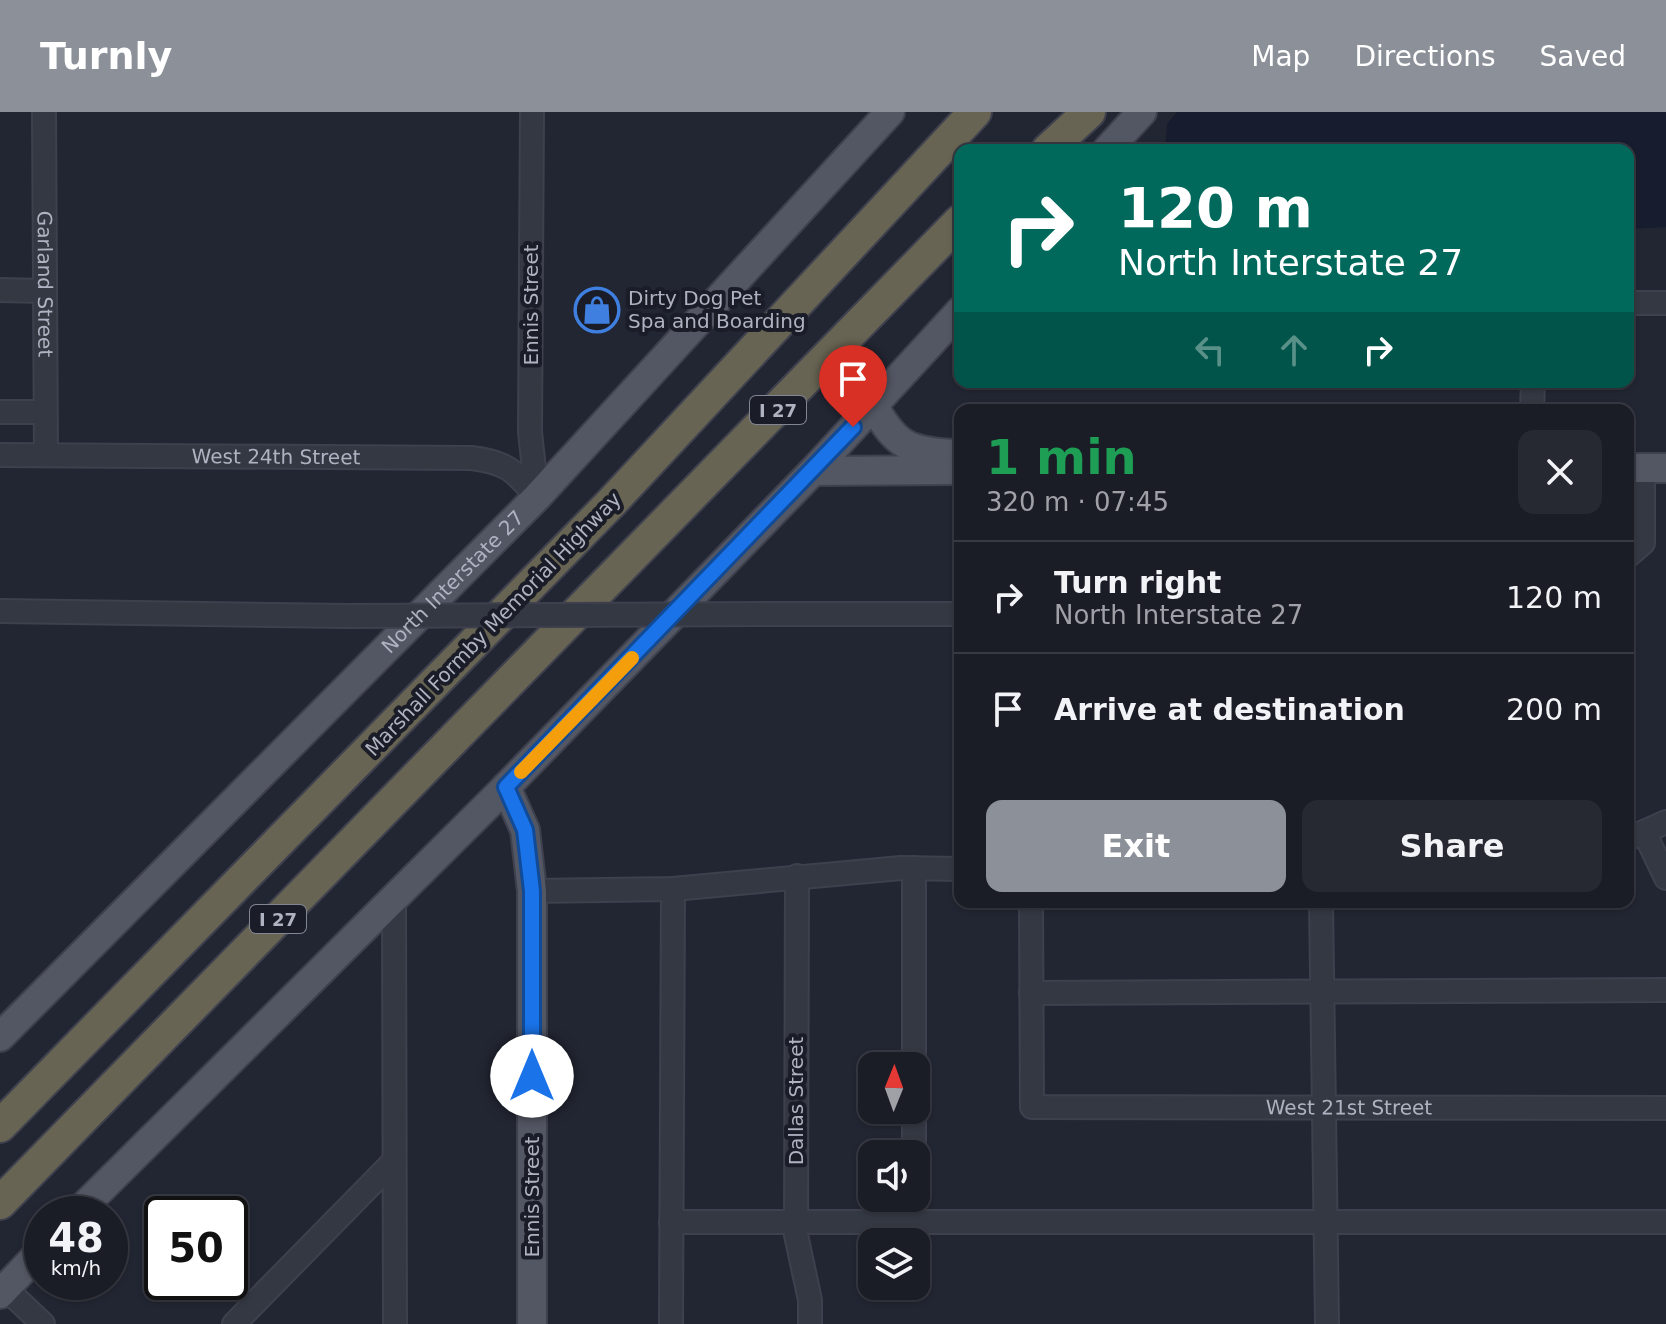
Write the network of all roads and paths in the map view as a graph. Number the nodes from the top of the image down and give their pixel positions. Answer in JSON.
{"nodes":[{"id":1,"x":44,"y":112,"type":"edge"},
{"id":2,"x":532,"y":112,"type":"edge"},
{"id":3,"x":890,"y":112,"type":"edge"},
{"id":4,"x":975,"y":112,"type":"edge"},
{"id":5,"x":1061,"y":112,"type":"edge"},
{"id":6,"x":1089,"y":112,"type":"edge"},
{"id":7,"x":1142,"y":112,"type":"edge"},
{"id":8,"x":1032,"y":144,"type":"edge"},
{"id":9,"x":1054,"y":144,"type":"edge"},
{"id":10,"x":1113,"y":144,"type":"edge"},
{"id":11,"x":954,"y":227,"type":"edge"},
{"id":12,"x":954,"y":236,"type":"edge"},
{"id":13,"x":896,"y":289,"type":"junction"},
{"id":14,"x":0,"y":290,"type":"edge"},
{"id":15,"x":44,"y":291,"type":"junction"},
{"id":16,"x":1634,"y":303,"type":"edge"},
{"id":17,"x":1666,"y":303,"type":"edge"},
{"id":18,"x":954,"y":317,"type":"edge"},
{"id":19,"x":873,"y":405,"type":"junction"},
{"id":20,"x":0,"y":412,"type":"edge"},
{"id":21,"x":45,"y":412,"type":"junction"},
{"id":22,"x":954,"y":453,"type":"edge"},
{"id":23,"x":0,"y":455,"type":"edge"},
{"id":24,"x":46,"y":455,"type":"junction"},
{"id":25,"x":1646,"y":468,"type":"edge"},
{"id":26,"x":954,"y":470,"type":"edge"},
{"id":27,"x":813,"y":471,"type":"junction"},
{"id":28,"x":537,"y":497,"type":"junction"},
{"id":29,"x":1634,"y":551,"type":"edge"},
{"id":30,"x":0,"y":611,"type":"edge"},
{"id":31,"x":954,"y":614,"type":"edge"},
{"id":32,"x":506,"y":787,"type":"junction"},
{"id":33,"x":1666,"y":822,"type":"edge"},
{"id":34,"x":1636,"y":835,"type":"edge"},
{"id":35,"x":914,"y":868,"type":"junction"},
{"id":36,"x":954,"y":869,"type":"edge"},
{"id":37,"x":797,"y":876,"type":"junction"},
{"id":38,"x":1666,"y":878,"type":"edge"},
{"id":39,"x":673,"y":889,"type":"junction"},
{"id":40,"x":532,"y":891,"type":"junction"},
{"id":41,"x":394,"y":899,"type":"junction"},
{"id":42,"x":1031,"y":908,"type":"edge"},
{"id":43,"x":1321,"y":908,"type":"edge"},
{"id":44,"x":1666,"y":990,"type":"edge"},
{"id":45,"x":1031,"y":993,"type":"junction"},
{"id":46,"x":1322,"y":994,"type":"junction"},
{"id":47,"x":0,"y":1037,"type":"edge"},
{"id":48,"x":914,"y":1052,"type":"edge"},
{"id":49,"x":1322,"y":1108,"type":"junction"},
{"id":50,"x":1666,"y":1108,"type":"edge"},
{"id":51,"x":0,"y":1126,"type":"edge"},
{"id":52,"x":394,"y":1161,"type":"junction"},
{"id":53,"x":94,"y":1196,"type":"edge"},
{"id":54,"x":0,"y":1203,"type":"edge"},
{"id":55,"x":914,"y":1212,"type":"edge"},
{"id":56,"x":671,"y":1222,"type":"junction"},
{"id":57,"x":796,"y":1222,"type":"junction"},
{"id":58,"x":914,"y":1222,"type":"junction"},
{"id":59,"x":1325,"y":1222,"type":"junction"},
{"id":60,"x":1666,"y":1222,"type":"edge"},
{"id":61,"x":24,"y":1269,"type":"edge"},
{"id":62,"x":3,"y":1291,"type":"edge"},
{"id":63,"x":43,"y":1324,"type":"edge"},
{"id":64,"x":234,"y":1324,"type":"edge"},
{"id":65,"x":395,"y":1324,"type":"edge"},
{"id":66,"x":532,"y":1324,"type":"edge"},
{"id":67,"x":671,"y":1324,"type":"edge"},
{"id":68,"x":810,"y":1324,"type":"edge"},
{"id":69,"x":1327,"y":1324,"type":"edge"}],
"edges":[{"from":1,"to":15,"type":"street","name":"Garland Street"},
{"from":2,"to":28,"type":"street","name":"Ennis Street"},
{"from":3,"to":28,"type":"main road","name":"North Interstate 27"},
{"from":4,"to":51,"type":"highway","name":"Marshall Formby Memorial Highway","number":"I 27"},
{"from":5,"to":8,"type":"highway"},
{"from":6,"to":9,"type":"highway"},
{"from":7,"to":10,"type":"main road"},
{"from":11,"to":13,"type":"highway","number":"I 27"},
{"from":12,"to":13,"type":"highway"},
{"from":13,"to":54,"type":"highway","number":"I 27"},
{"from":14,"to":15,"type":"street"},
{"from":15,"to":21,"type":"street","name":"Garland Street"},
{"from":16,"to":17,"type":"street"},
{"from":18,"to":19,"type":"main road"},
{"from":19,"to":22,"type":"main road"},
{"from":19,"to":27,"type":"main road"},
{"from":20,"to":21,"type":"street"},
{"from":21,"to":24,"type":"street","name":"Garland Street"},
{"from":23,"to":24,"type":"street","name":"West 24th Street"},
{"from":24,"to":28,"type":"street","name":"West 24th Street"},
{"from":25,"to":29,"type":"street"},
{"from":26,"to":27,"type":"main road"},
{"from":27,"to":32,"type":"main road"},
{"from":28,"to":47,"type":"main road","name":"North Interstate 27"},
{"from":30,"to":31,"type":"street","bridge":true},
{"from":32,"to":40,"type":"main road","name":"Ennis Street"},
{"from":32,"to":41,"type":"main road"},
{"from":33,"to":34,"type":"street"},
{"from":34,"to":38,"type":"street"},
{"from":35,"to":36,"type":"street"},
{"from":35,"to":37,"type":"street"},
{"from":35,"to":48,"type":"street"},
{"from":37,"to":39,"type":"street"},
{"from":37,"to":57,"type":"street","name":"Dallas Street"},
{"from":39,"to":40,"type":"street"},
{"from":39,"to":56,"type":"street"},
{"from":40,"to":66,"type":"main road","name":"Ennis Street"},
{"from":41,"to":52,"type":"street"},
{"from":41,"to":53,"type":"main road"},
{"from":42,"to":45,"type":"street"},
{"from":43,"to":46,"type":"street"},
{"from":44,"to":46,"type":"street"},
{"from":45,"to":46,"type":"street"},
{"from":45,"to":49,"type":"street","name":"West 21st Street"},
{"from":46,"to":49,"type":"street"},
{"from":49,"to":50,"type":"street","name":"West 21st Street"},
{"from":49,"to":59,"type":"street"},
{"from":52,"to":64,"type":"street"},
{"from":52,"to":65,"type":"street"},
{"from":55,"to":58,"type":"street"},
{"from":56,"to":57,"type":"street"},
{"from":56,"to":67,"type":"street"},
{"from":57,"to":58,"type":"street"},
{"from":57,"to":68,"type":"street","name":"Dallas Street"},
{"from":58,"to":59,"type":"street"},
{"from":59,"to":60,"type":"street"},
{"from":59,"to":69,"type":"street"},
{"from":61,"to":62,"type":"main road"},
{"from":62,"to":63,"type":"street"}]}
